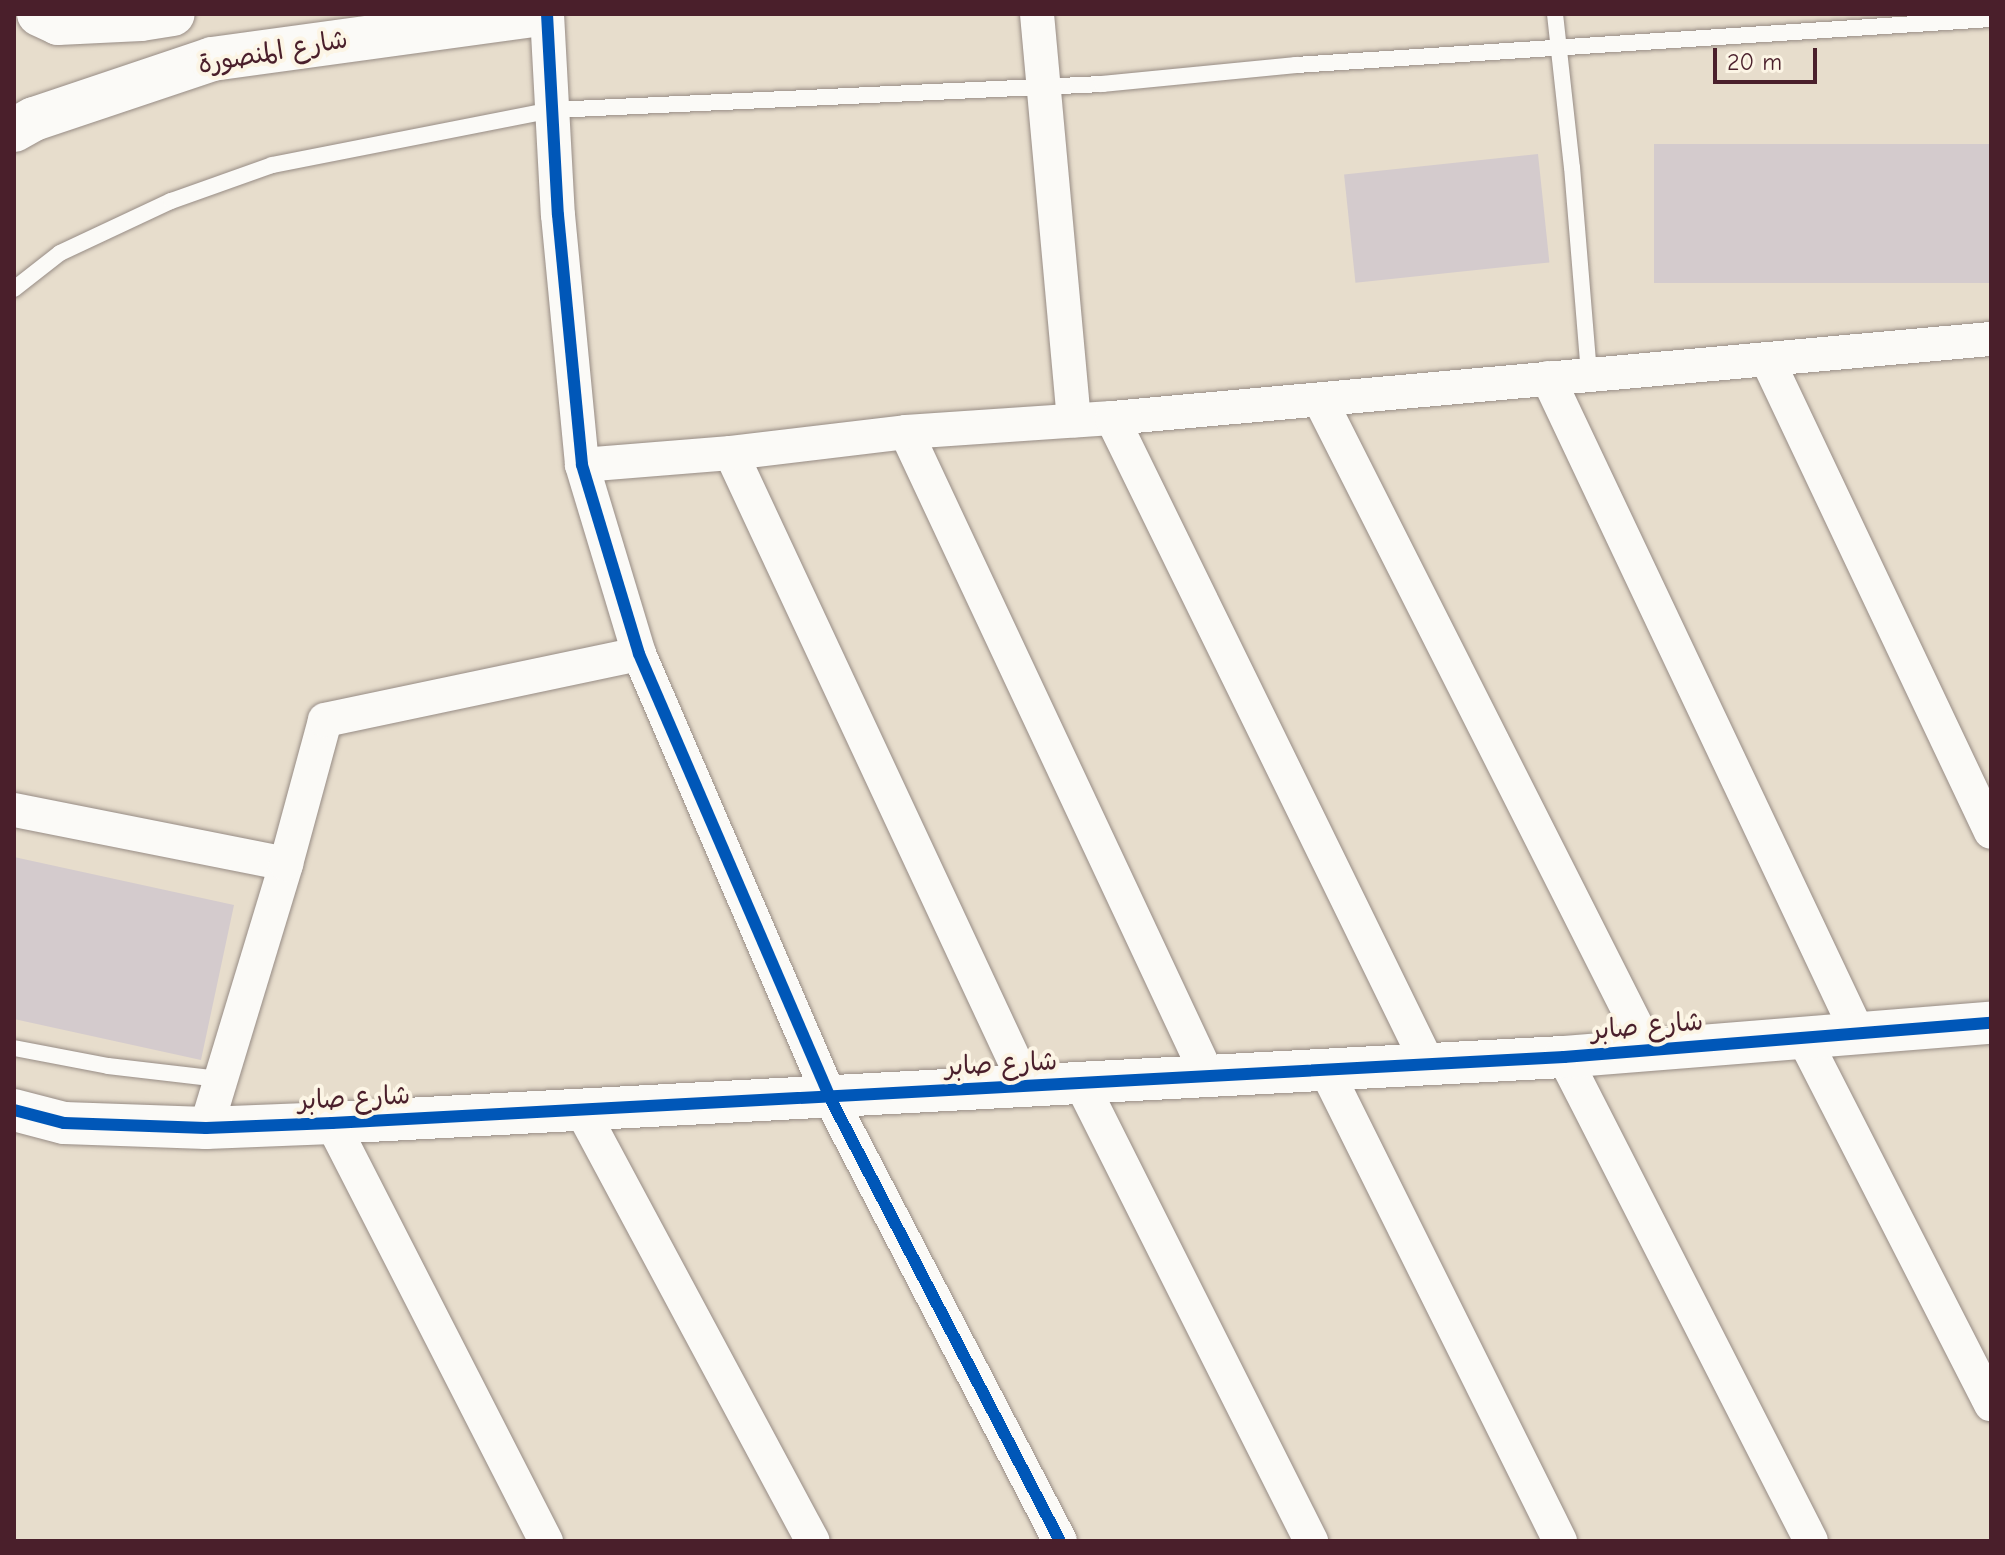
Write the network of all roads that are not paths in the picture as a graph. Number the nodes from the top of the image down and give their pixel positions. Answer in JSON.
{"nodes":[{"id":1,"x":39,"y":14,"type":"edge"},
{"id":2,"x":173,"y":14,"type":"edge"},
{"id":3,"x":541,"y":14,"type":"edge"},
{"id":4,"x":547,"y":14,"type":"edge"},
{"id":5,"x":1037,"y":14,"type":"edge"},
{"id":6,"x":1555,"y":14,"type":"edge"},
{"id":7,"x":1991,"y":19,"type":"edge"},
{"id":8,"x":1556,"y":46,"type":"junction"},
{"id":9,"x":1044,"y":87,"type":"junction"},
{"id":10,"x":553,"y":110,"type":"junction"},
{"id":11,"x":14,"y":130,"type":"edge"},
{"id":12,"x":14,"y":289,"type":"edge"},
{"id":13,"x":1990,"y":342,"type":"edge"},
{"id":14,"x":1767,"y":359,"type":"junction"},
{"id":15,"x":1589,"y":374,"type":"junction"},
{"id":16,"x":1548,"y":378,"type":"junction"},
{"id":17,"x":1320,"y":400,"type":"junction"},
{"id":18,"x":1112,"y":418,"type":"junction"},
{"id":19,"x":1074,"y":420,"type":"junction"},
{"id":20,"x":906,"y":432,"type":"junction"},
{"id":21,"x":731,"y":453,"type":"junction"},
{"id":22,"x":582,"y":465,"type":"junction"},
{"id":23,"x":639,"y":654,"type":"junction"},
{"id":24,"x":14,"y":810,"type":"edge"},
{"id":25,"x":1991,"y":832,"type":"edge"},
{"id":26,"x":286,"y":864,"type":"junction"},
{"id":27,"x":1991,"y":1023,"type":"edge"},
{"id":28,"x":1857,"y":1031,"type":"junction"},
{"id":29,"x":1802,"y":1035,"type":"junction"},
{"id":30,"x":14,"y":1048,"type":"edge"},
{"id":31,"x":1648,"y":1049,"type":"junction"},
{"id":32,"x":1564,"y":1057,"type":"junction"},
{"id":33,"x":1428,"y":1064,"type":"junction"},
{"id":34,"x":1326,"y":1070,"type":"junction"},
{"id":35,"x":1208,"y":1076,"type":"junction"},
{"id":36,"x":219,"y":1079,"type":"junction"},
{"id":37,"x":1081,"y":1083,"type":"junction"},
{"id":38,"x":1026,"y":1085,"type":"junction"},
{"id":39,"x":829,"y":1096,"type":"junction"},
{"id":40,"x":581,"y":1109,"type":"junction"},
{"id":41,"x":14,"y":1110,"type":"edge"},
{"id":42,"x":332,"y":1123,"type":"junction"},
{"id":43,"x":206,"y":1128,"type":"junction"},
{"id":44,"x":1991,"y":1404,"type":"edge"},
{"id":45,"x":546,"y":1541,"type":"edge"},
{"id":46,"x":813,"y":1541,"type":"edge"},
{"id":47,"x":1060,"y":1541,"type":"edge"},
{"id":48,"x":1311,"y":1541,"type":"edge"},
{"id":49,"x":1560,"y":1541,"type":"edge"},
{"id":50,"x":1811,"y":1541,"type":"edge"}],
"edges":[{"from":1,"to":2,"type":"highway"},
{"from":3,"to":11,"type":"highway","name":"شارع المنصورة"},
{"from":4,"to":10,"type":"street"},
{"from":5,"to":9,"type":"street"},
{"from":6,"to":8,"type":"lane"},
{"from":7,"to":8,"type":"lane"},
{"from":8,"to":9,"type":"lane"},
{"from":8,"to":15,"type":"lane"},
{"from":9,"to":10,"type":"lane"},
{"from":9,"to":19,"type":"street"},
{"from":10,"to":12,"type":"lane"},
{"from":10,"to":22,"type":"street"},
{"from":13,"to":14,"type":"street"},
{"from":14,"to":15,"type":"street"},
{"from":14,"to":25,"type":"street"},
{"from":15,"to":16,"type":"street"},
{"from":16,"to":17,"type":"street"},
{"from":16,"to":28,"type":"street"},
{"from":17,"to":18,"type":"street"},
{"from":17,"to":31,"type":"street"},
{"from":18,"to":19,"type":"street"},
{"from":18,"to":33,"type":"street"},
{"from":19,"to":20,"type":"street"},
{"from":20,"to":21,"type":"street"},
{"from":20,"to":35,"type":"street"},
{"from":21,"to":22,"type":"street"},
{"from":21,"to":38,"type":"street"},
{"from":22,"to":23,"type":"street"},
{"from":23,"to":26,"type":"street"},
{"from":23,"to":39,"type":"street"},
{"from":24,"to":26,"type":"street"},
{"from":26,"to":36,"type":"street"},
{"from":27,"to":28,"type":"street","name":"شارع صابر"},
{"from":28,"to":29,"type":"street","name":"شارع صابر"},
{"from":29,"to":31,"type":"street","name":"شارع صابر"},
{"from":29,"to":44,"type":"street"},
{"from":30,"to":36,"type":"lane"},
{"from":31,"to":32,"type":"street","name":"شارع صابر"},
{"from":32,"to":33,"type":"street","name":"شارع صابر"},
{"from":32,"to":50,"type":"street"},
{"from":33,"to":34,"type":"street","name":"شارع صابر"},
{"from":34,"to":35,"type":"street","name":"شارع صابر"},
{"from":34,"to":49,"type":"street"},
{"from":35,"to":37,"type":"street","name":"شارع صابر"},
{"from":36,"to":43,"type":"street"},
{"from":37,"to":38,"type":"street","name":"شارع صابر"},
{"from":37,"to":48,"type":"street"},
{"from":38,"to":39,"type":"street","name":"شارع صابر"},
{"from":39,"to":40,"type":"street","name":"شارع صابر"},
{"from":39,"to":47,"type":"street"},
{"from":40,"to":42,"type":"street","name":"شارع صابر"},
{"from":40,"to":46,"type":"street"},
{"from":41,"to":43,"type":"street","name":"شارع صابر"},
{"from":42,"to":43,"type":"street","name":"شارع صابر"},
{"from":42,"to":45,"type":"street"}]}
